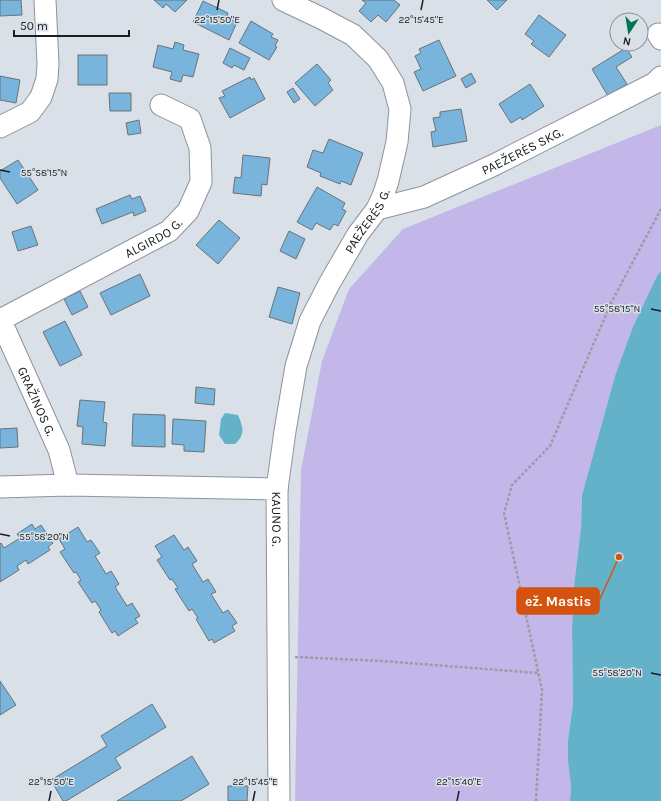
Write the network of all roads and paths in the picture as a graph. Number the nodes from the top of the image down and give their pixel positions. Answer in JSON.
{"nodes":[{"id":1,"x":45,"y":0,"type":"edge"},
{"id":2,"x":283,"y":0,"type":"edge"},
{"id":3,"x":661,"y":77,"type":"edge"},
{"id":4,"x":161,"y":105,"type":"dead end"},
{"id":5,"x":0,"y":127,"type":"edge"},
{"id":6,"x":377,"y":209,"type":"junction"},
{"id":7,"x":661,"y":210,"type":"edge"},
{"id":8,"x":0,"y":320,"type":"edge"},
{"id":9,"x":68,"y":485,"type":"junction"},
{"id":10,"x":0,"y":487,"type":"edge"},
{"id":11,"x":277,"y":489,"type":"junction"},
{"id":12,"x":278,"y":656,"type":"junction"},
{"id":13,"x":538,"y":673,"type":"junction"},
{"id":14,"x":279,"y":801,"type":"edge"},
{"id":15,"x":536,"y":801,"type":"edge"}],
"edges":[{"from":1,"to":5,"type":"street"},
{"from":2,"to":6,"type":"street","name":"PAEŽERĖS G."},
{"from":3,"to":6,"type":"street","name":"PAEŽERĖS SKG."},
{"from":4,"to":8,"type":"street","name":"ALGIRDO G."},
{"from":6,"to":11,"type":"street","name":"PAEŽERĖS G."},
{"from":7,"to":13,"type":"path"},
{"from":8,"to":9,"type":"street","name":"GRAŽINOS G."},
{"from":9,"to":10,"type":"street","name":"KAUNO G."},
{"from":9,"to":11,"type":"street","name":"KAUNO G."},
{"from":11,"to":12,"type":"street","name":"KAUNO G."},
{"from":12,"to":13,"type":"path"},
{"from":12,"to":14,"type":"street","name":"KAUNO G."},
{"from":13,"to":15,"type":"path"}]}
